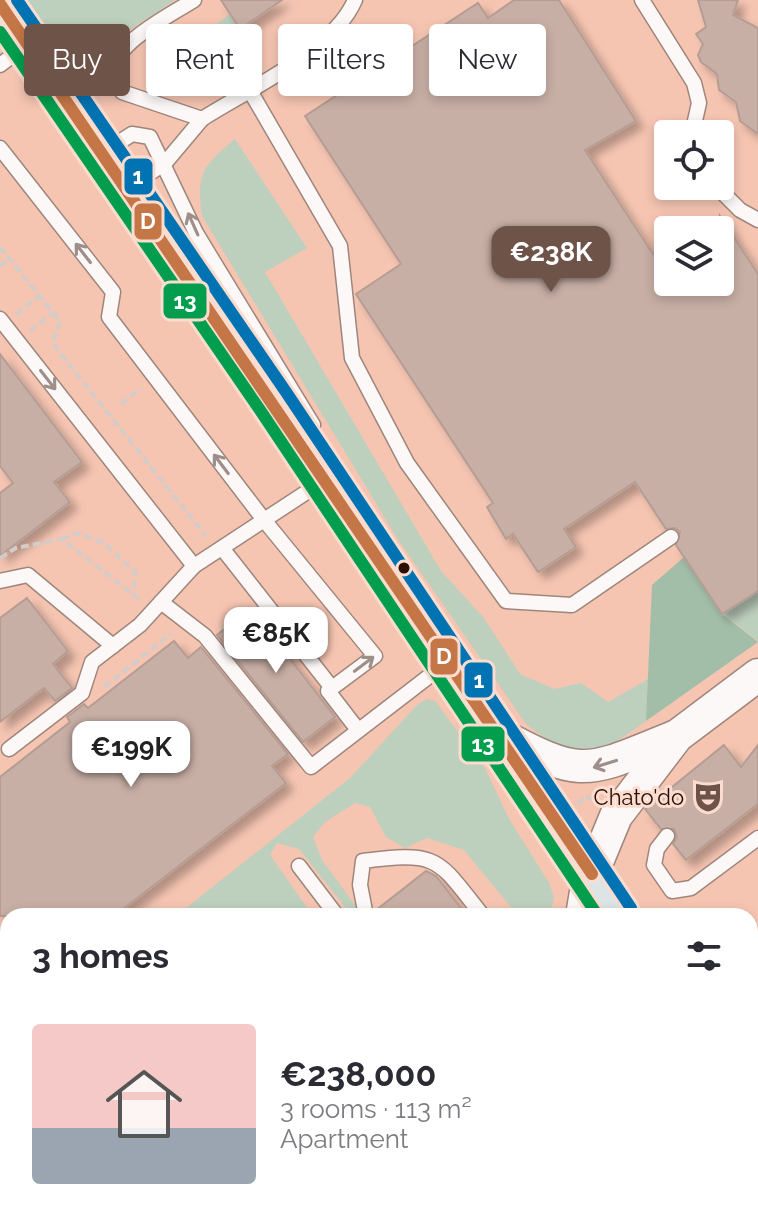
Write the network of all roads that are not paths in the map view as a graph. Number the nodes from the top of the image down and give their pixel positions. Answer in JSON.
{"nodes":[{"id":1,"x":194,"y":0,"type":"edge"},
{"id":2,"x":355,"y":0,"type":"edge"},
{"id":3,"x":642,"y":0,"type":"edge"},
{"id":4,"x":9,"y":37,"type":"edge"},
{"id":5,"x":130,"y":41,"type":"edge"},
{"id":6,"x":24,"y":52,"type":"edge"},
{"id":7,"x":262,"y":81,"type":"edge"},
{"id":8,"x":130,"y":95,"type":"edge"},
{"id":9,"x":63,"y":96,"type":"edge"},
{"id":10,"x":238,"y":96,"type":"edge"},
{"id":11,"x":253,"y":96,"type":"edge"},
{"id":12,"x":202,"y":119,"type":"junction"},
{"id":13,"x":695,"y":120,"type":"edge"},
{"id":14,"x":0,"y":148,"type":"edge"},
{"id":15,"x":102,"y":153,"type":"junction"},
{"id":16,"x":165,"y":163,"type":"junction"},
{"id":17,"x":127,"y":188,"type":"junction"},
{"id":18,"x":730,"y":200,"type":"edge"},
{"id":19,"x":758,"y":220,"type":"edge"},
{"id":20,"x":6,"y":319,"type":"edge"},
{"id":21,"x":337,"y":496,"type":"junction"},
{"id":22,"x":264,"y":520,"type":"junction"},
{"id":23,"x":671,"y":537,"type":"dead end"},
{"id":24,"x":216,"y":544,"type":"junction"},
{"id":25,"x":194,"y":566,"type":"junction"},
{"id":26,"x":0,"y":581,"type":"edge"},
{"id":27,"x":161,"y":602,"type":"junction"},
{"id":28,"x":113,"y":646,"type":"junction"},
{"id":29,"x":449,"y":661,"type":"junction"},
{"id":30,"x":758,"y":675,"type":"edge"},
{"id":31,"x":332,"y":688,"type":"junction"},
{"id":32,"x":358,"y":730,"type":"junction"},
{"id":33,"x":497,"y":733,"type":"junction"},
{"id":34,"x":677,"y":736,"type":"junction"},
{"id":35,"x":9,"y":749,"type":"dead end"},
{"id":36,"x":667,"y":836,"type":"dead end"},
{"id":37,"x":758,"y":838,"type":"edge"},
{"id":38,"x":299,"y":866,"type":"dead end"},
{"id":39,"x":592,"y":874,"type":"junction"},
{"id":40,"x":331,"y":908,"type":"edge"},
{"id":41,"x":364,"y":908,"type":"edge"},
{"id":42,"x":477,"y":908,"type":"edge"},
{"id":43,"x":586,"y":908,"type":"edge"},
{"id":44,"x":612,"y":908,"type":"edge"}],
"edges":[{"from":1,"to":5,"type":"lane"},
{"from":2,"to":7,"type":"lane"},
{"from":3,"to":13,"type":"lane"},
{"from":4,"to":6,"type":"main road"},
{"from":8,"to":12,"type":"lane"},
{"from":9,"to":15,"type":"main road"},
{"from":10,"to":12,"type":"lane"},
{"from":11,"to":23,"type":"lane"},
{"from":12,"to":16,"type":"lane"},
{"from":22,"to":14,"type":"lane","one_way":true},
{"from":15,"to":16,"type":"lane"},
{"from":15,"to":17,"type":"main road"},
{"from":16,"to":17,"type":"lane"},
{"from":21,"to":16,"type":"lane","one_way":true},
{"from":17,"to":21,"type":"main road"},
{"from":18,"to":19,"type":"lane"},
{"from":20,"to":25,"type":"lane","one_way":true},
{"from":21,"to":22,"type":"lane"},
{"from":21,"to":29,"type":"main road"},
{"from":22,"to":24,"type":"lane"},
{"from":31,"to":22,"type":"lane","one_way":true},
{"from":24,"to":25,"type":"lane"},
{"from":24,"to":31,"type":"lane"},
{"from":25,"to":27,"type":"lane"},
{"from":26,"to":28,"type":"lane"},
{"from":27,"to":28,"type":"lane"},
{"from":27,"to":32,"type":"lane"},
{"from":28,"to":35,"type":"lane"},
{"from":29,"to":32,"type":"lane"},
{"from":29,"to":33,"type":"main road"},
{"from":30,"to":34,"type":"street"},
{"from":31,"to":32,"type":"lane"},
{"from":34,"to":33,"type":"street","one_way":true},
{"from":33,"to":39,"type":"main road"},
{"from":34,"to":39,"type":"street"},
{"from":36,"to":37,"type":"lane"},
{"from":38,"to":40,"type":"lane"},
{"from":39,"to":43,"type":"main road"},
{"from":39,"to":44,"type":"main road"},
{"from":41,"to":42,"type":"lane"}]}
